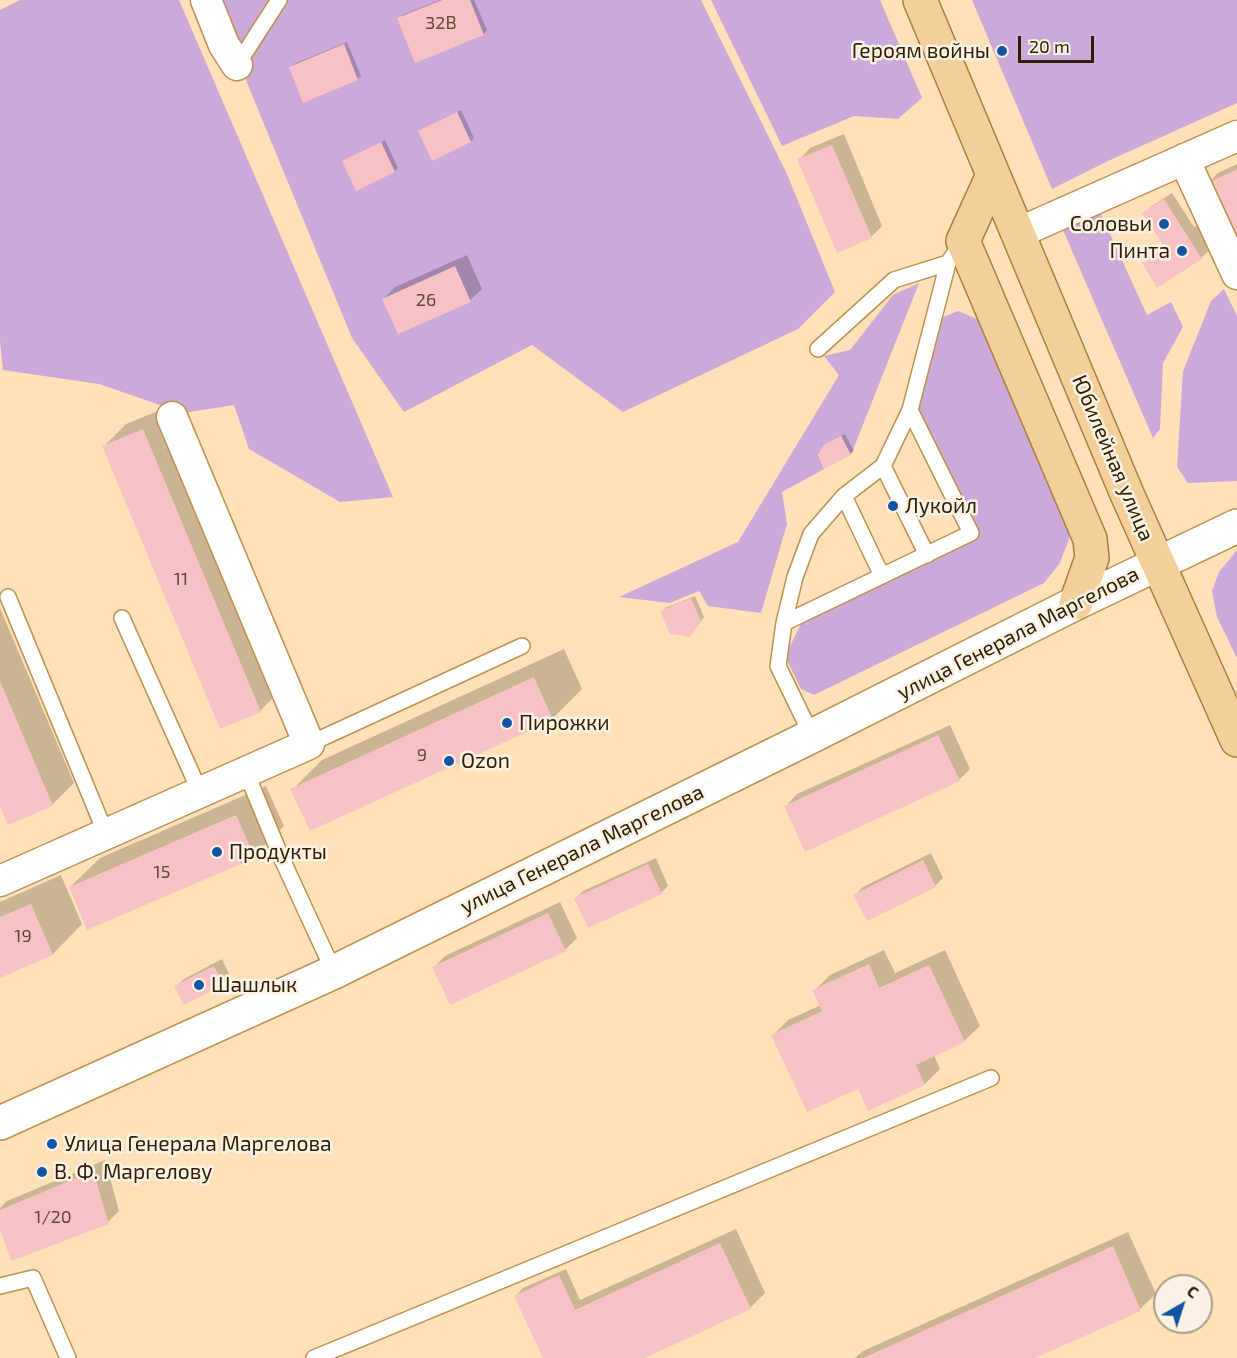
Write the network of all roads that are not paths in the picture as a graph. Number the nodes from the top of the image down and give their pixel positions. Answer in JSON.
{"nodes":[{"id":1,"x":206,"y":0,"type":"edge"},
{"id":2,"x":279,"y":0,"type":"edge"},
{"id":3,"x":920,"y":0,"type":"edge"},
{"id":4,"x":237,"y":65,"type":"joint"},
{"id":5,"x":1237,"y":136,"type":"edge"},
{"id":6,"x":1184,"y":159,"type":"junction"},
{"id":7,"x":993,"y":175,"type":"junction"},
{"id":8,"x":1018,"y":233,"type":"junction"},
{"id":9,"x":955,"y":252,"type":"junction"},
{"id":10,"x":1237,"y":274,"type":"edge"},
{"id":11,"x":818,"y":349,"type":"dead end"},
{"id":12,"x":910,"y":410,"type":"junction"},
{"id":13,"x":172,"y":417,"type":"dead end"},
{"id":14,"x":883,"y":466,"type":"junction"},
{"id":15,"x":844,"y":496,"type":"junction"},
{"id":16,"x":1237,"y":526,"type":"edge"},
{"id":17,"x":927,"y":555,"type":"junction"},
{"id":18,"x":1159,"y":563,"type":"junction"},
{"id":19,"x":882,"y":576,"type":"junction"},
{"id":20,"x":8,"y":597,"type":"dead end"},
{"id":21,"x":1076,"y":603,"type":"junction"},
{"id":22,"x":122,"y":618,"type":"dead end"},
{"id":23,"x":784,"y":623,"type":"junction"},
{"id":24,"x":522,"y":646,"type":"dead end"},
{"id":25,"x":812,"y":736,"type":"junction"},
{"id":26,"x":1237,"y":740,"type":"edge"},
{"id":27,"x":309,"y":744,"type":"junction"},
{"id":28,"x":246,"y":772,"type":"junction"},
{"id":29,"x":200,"y":792,"type":"junction"},
{"id":30,"x":106,"y":834,"type":"junction"},
{"id":31,"x":0,"y":881,"type":"edge"},
{"id":32,"x":334,"y":972,"type":"junction"},
{"id":33,"x":991,"y":1078,"type":"dead end"},
{"id":34,"x":0,"y":1123,"type":"edge"},
{"id":35,"x":0,"y":1286,"type":"edge"},
{"id":36,"x":68,"y":1358,"type":"edge"},
{"id":37,"x":314,"y":1358,"type":"edge"}],
"edges":[{"from":1,"to":4,"type":"street"},
{"from":2,"to":4,"type":"lane"},
{"from":3,"to":7,"type":"main road","name":"Юбилейная улица"},
{"from":5,"to":6,"type":"street"},
{"from":6,"to":8,"type":"street"},
{"from":6,"to":10,"type":"street"},
{"from":7,"to":8,"type":"main road","name":"Юбилейная улица"},
{"from":7,"to":9,"type":"main road"},
{"from":8,"to":18,"type":"main road","name":"Юбилейная улица"},
{"from":9,"to":11,"type":"lane"},
{"from":9,"to":12,"type":"lane"},
{"from":9,"to":21,"type":"main road"},
{"from":12,"to":14,"type":"lane"},
{"from":12,"to":17,"type":"lane"},
{"from":13,"to":27,"type":"street"},
{"from":14,"to":15,"type":"lane"},
{"from":14,"to":17,"type":"lane"},
{"from":15,"to":19,"type":"lane"},
{"from":15,"to":23,"type":"lane"},
{"from":16,"to":18,"type":"main road","name":"улица Генерала Маргелова"},
{"from":17,"to":19,"type":"lane"},
{"from":18,"to":21,"type":"main road","name":"улица Генерала Маргелова"},
{"from":18,"to":26,"type":"main road","name":"Юбилейная улица"},
{"from":19,"to":23,"type":"lane"},
{"from":20,"to":30,"type":"lane"},
{"from":21,"to":25,"type":"main road","name":"улица Генерала Маргелова"},
{"from":22,"to":29,"type":"lane"},
{"from":23,"to":25,"type":"lane"},
{"from":24,"to":27,"type":"lane"},
{"from":25,"to":32,"type":"main road","name":"улица Генерала Маргелова"},
{"from":27,"to":28,"type":"street"},
{"from":28,"to":29,"type":"street"},
{"from":28,"to":32,"type":"lane"},
{"from":29,"to":30,"type":"street"},
{"from":30,"to":31,"type":"street"},
{"from":32,"to":34,"type":"main road","name":"улица Генерала Маргелова"},
{"from":33,"to":37,"type":"lane"},
{"from":35,"to":36,"type":"lane"}]}
